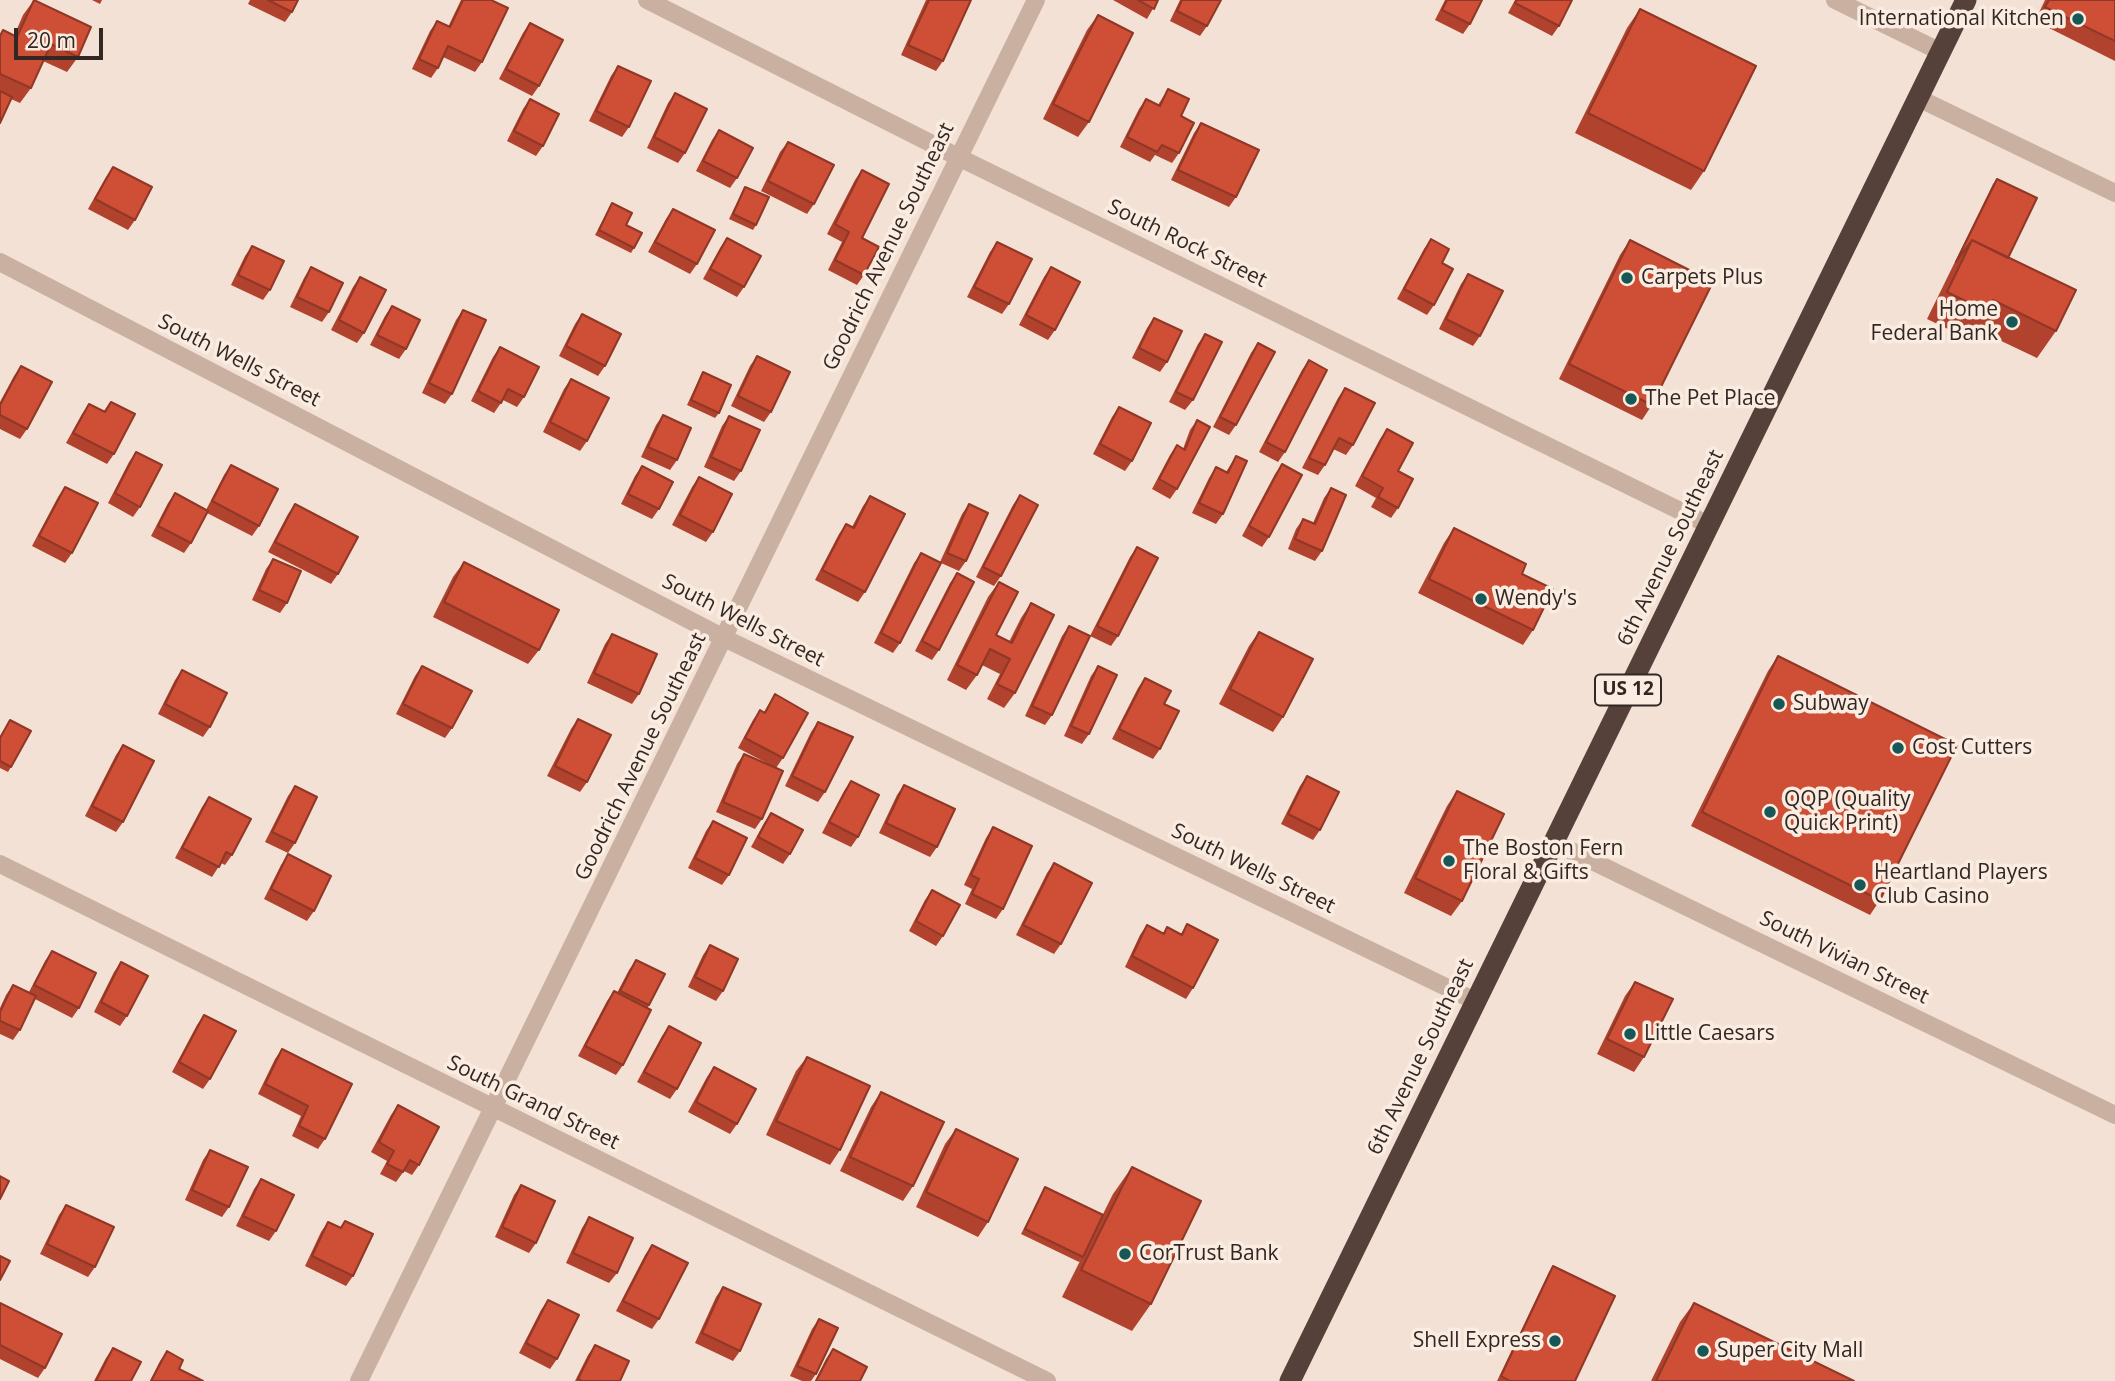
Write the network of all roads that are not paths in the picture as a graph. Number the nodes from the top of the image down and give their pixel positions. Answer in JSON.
{"nodes":[{"id":1,"x":647,"y":0,"type":"edge"},
{"id":2,"x":1036,"y":0,"type":"edge"},
{"id":3,"x":1835,"y":0,"type":"edge"},
{"id":4,"x":1966,"y":0,"type":"edge"},
{"id":5,"x":1941,"y":52,"type":"junction"},
{"id":6,"x":1918,"y":98,"type":"junction"},
{"id":7,"x":958,"y":157,"type":"junction"},
{"id":8,"x":2115,"y":193,"type":"edge"},
{"id":9,"x":0,"y":262,"type":"edge"},
{"id":10,"x":1709,"y":526,"type":"junction"},
{"id":11,"x":724,"y":638,"type":"junction"},
{"id":12,"x":1553,"y":842,"type":"junction"},
{"id":13,"x":0,"y":864,"type":"edge"},
{"id":14,"x":1475,"y":1001,"type":"junction"},
{"id":15,"x":492,"y":1108,"type":"junction"},
{"id":16,"x":2115,"y":1115,"type":"edge"},
{"id":17,"x":359,"y":1381,"type":"edge"},
{"id":18,"x":1047,"y":1381,"type":"edge"},
{"id":19,"x":1290,"y":1381,"type":"edge"}],
"edges":[{"from":1,"to":7,"type":"street","name":"South Rock Street"},
{"from":2,"to":7,"type":"street","name":"Goodrich Avenue Southeast"},
{"from":3,"to":5,"type":"street"},
{"from":4,"to":5,"type":"highway","name":"6th Avenue Southeast","number":"US 12"},
{"from":5,"to":6,"type":"highway","name":"6th Avenue Southeast","number":"US 12"},
{"from":6,"to":8,"type":"street"},
{"from":6,"to":10,"type":"highway","name":"6th Avenue Southeast","number":"US 12"},
{"from":7,"to":10,"type":"street","name":"South Rock Street"},
{"from":7,"to":11,"type":"street","name":"Goodrich Avenue Southeast"},
{"from":9,"to":11,"type":"street","name":"South Wells Street"},
{"from":10,"to":12,"type":"highway","name":"6th Avenue Southeast","number":"US 12"},
{"from":11,"to":14,"type":"street","name":"South Wells Street"},
{"from":11,"to":15,"type":"street","name":"Goodrich Avenue Southeast"},
{"from":12,"to":14,"type":"highway","name":"6th Avenue Southeast","number":"US 12"},
{"from":12,"to":16,"type":"street","name":"South Vivian Street"},
{"from":13,"to":15,"type":"street","name":"South Grand Street"},
{"from":14,"to":19,"type":"highway","name":"6th Avenue Southeast","number":"US 12"},
{"from":15,"to":17,"type":"street","name":"Goodrich Avenue Southeast"},
{"from":15,"to":18,"type":"street","name":"South Grand Street"}]}
